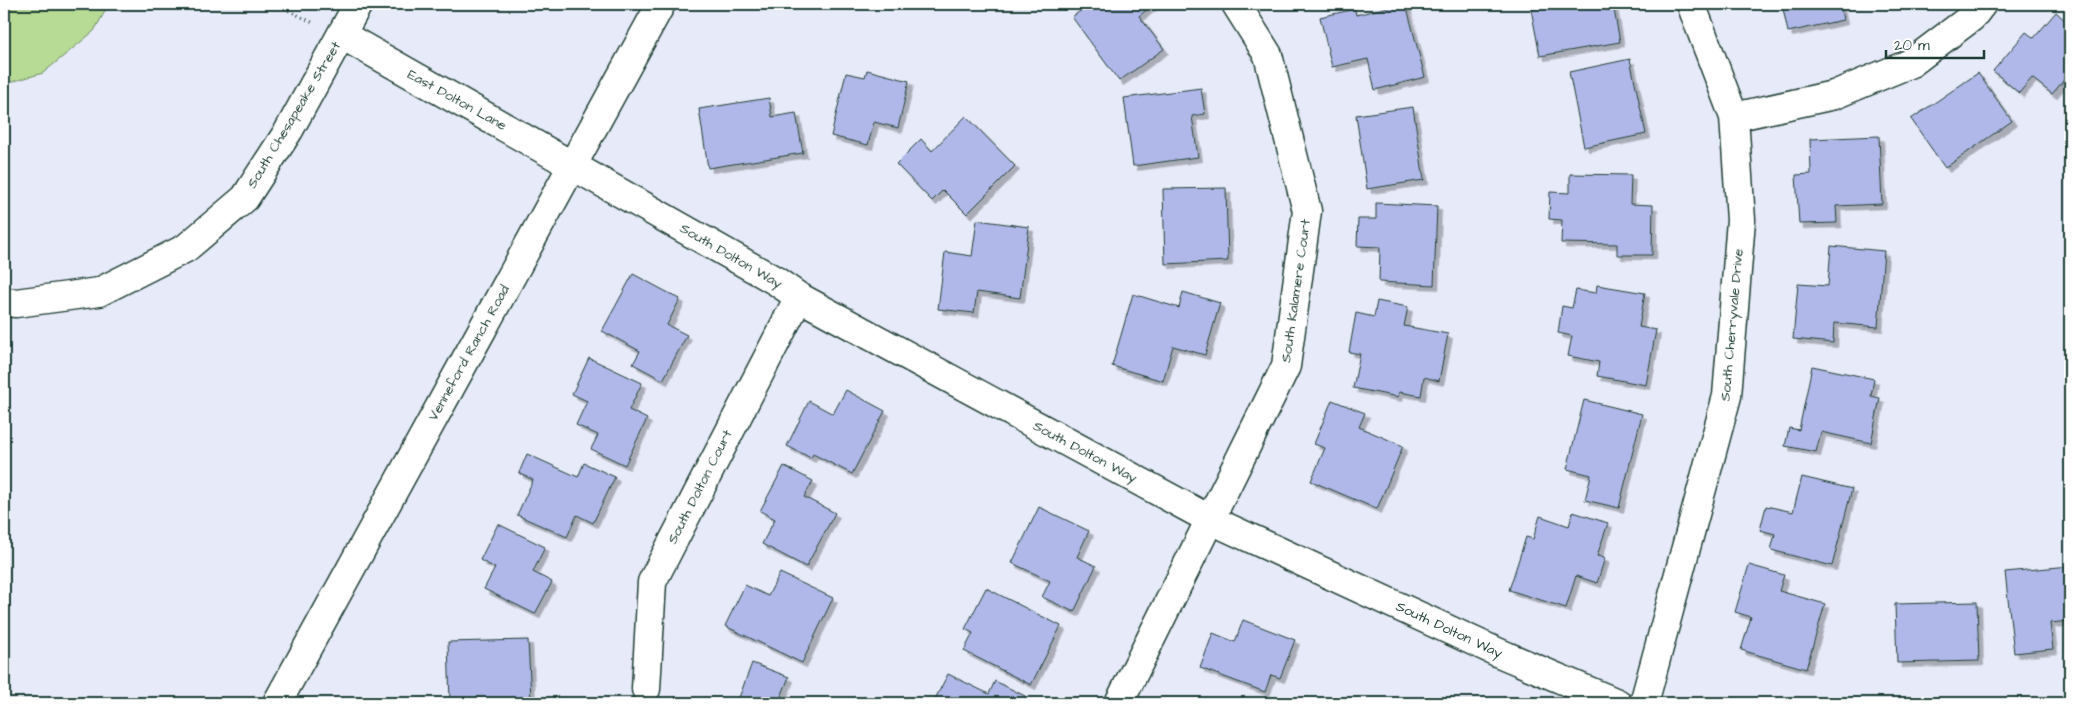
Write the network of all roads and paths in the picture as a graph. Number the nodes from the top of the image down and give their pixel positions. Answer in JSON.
{"nodes":[{"id":1,"x":275,"y":4,"type":"edge"},
{"id":2,"x":358,"y":4,"type":"edge"},
{"id":3,"x":661,"y":4,"type":"edge"},
{"id":4,"x":1236,"y":4,"type":"edge"},
{"id":5,"x":1692,"y":4,"type":"edge"},
{"id":6,"x":1982,"y":4,"type":"edge"},
{"id":7,"x":342,"y":35,"type":"junction"},
{"id":8,"x":1734,"y":117,"type":"junction"},
{"id":9,"x":572,"y":164,"type":"junction"},
{"id":10,"x":798,"y":297,"type":"junction"},
{"id":11,"x":4,"y":302,"type":"edge"},
{"id":12,"x":1211,"y":520,"type":"junction"},
{"id":13,"x":646,"y":689,"type":"dead end"},
{"id":14,"x":278,"y":703,"type":"edge"},
{"id":15,"x":1119,"y":703,"type":"edge"},
{"id":16,"x":1617,"y":703,"type":"edge"},
{"id":17,"x":1644,"y":703,"type":"edge"}],
"edges":[{"from":1,"to":7,"type":"path"},
{"from":2,"to":7,"type":"street","name":"South Chesapeake Street"},
{"from":3,"to":9,"type":"street","name":"Venneford Ranch Road"},
{"from":4,"to":12,"type":"street","name":"South Kalamere Court"},
{"from":5,"to":8,"type":"street","name":"South Cherryvale Drive"},
{"from":6,"to":8,"type":"street"},
{"from":7,"to":9,"type":"street","name":"East Dolton Lane"},
{"from":7,"to":11,"type":"street","name":"South Chesapeake Street"},
{"from":8,"to":17,"type":"street","name":"South Cherryvale Drive"},
{"from":9,"to":10,"type":"street","name":"South Dolton Way"},
{"from":9,"to":14,"type":"street","name":"Venneford Ranch Road"},
{"from":10,"to":12,"type":"street","name":"South Dolton Way"},
{"from":10,"to":13,"type":"street","name":"South Dolton Court"},
{"from":12,"to":15,"type":"street","name":"South Kalamere Court"},
{"from":12,"to":16,"type":"street","name":"South Dolton Way"}]}
